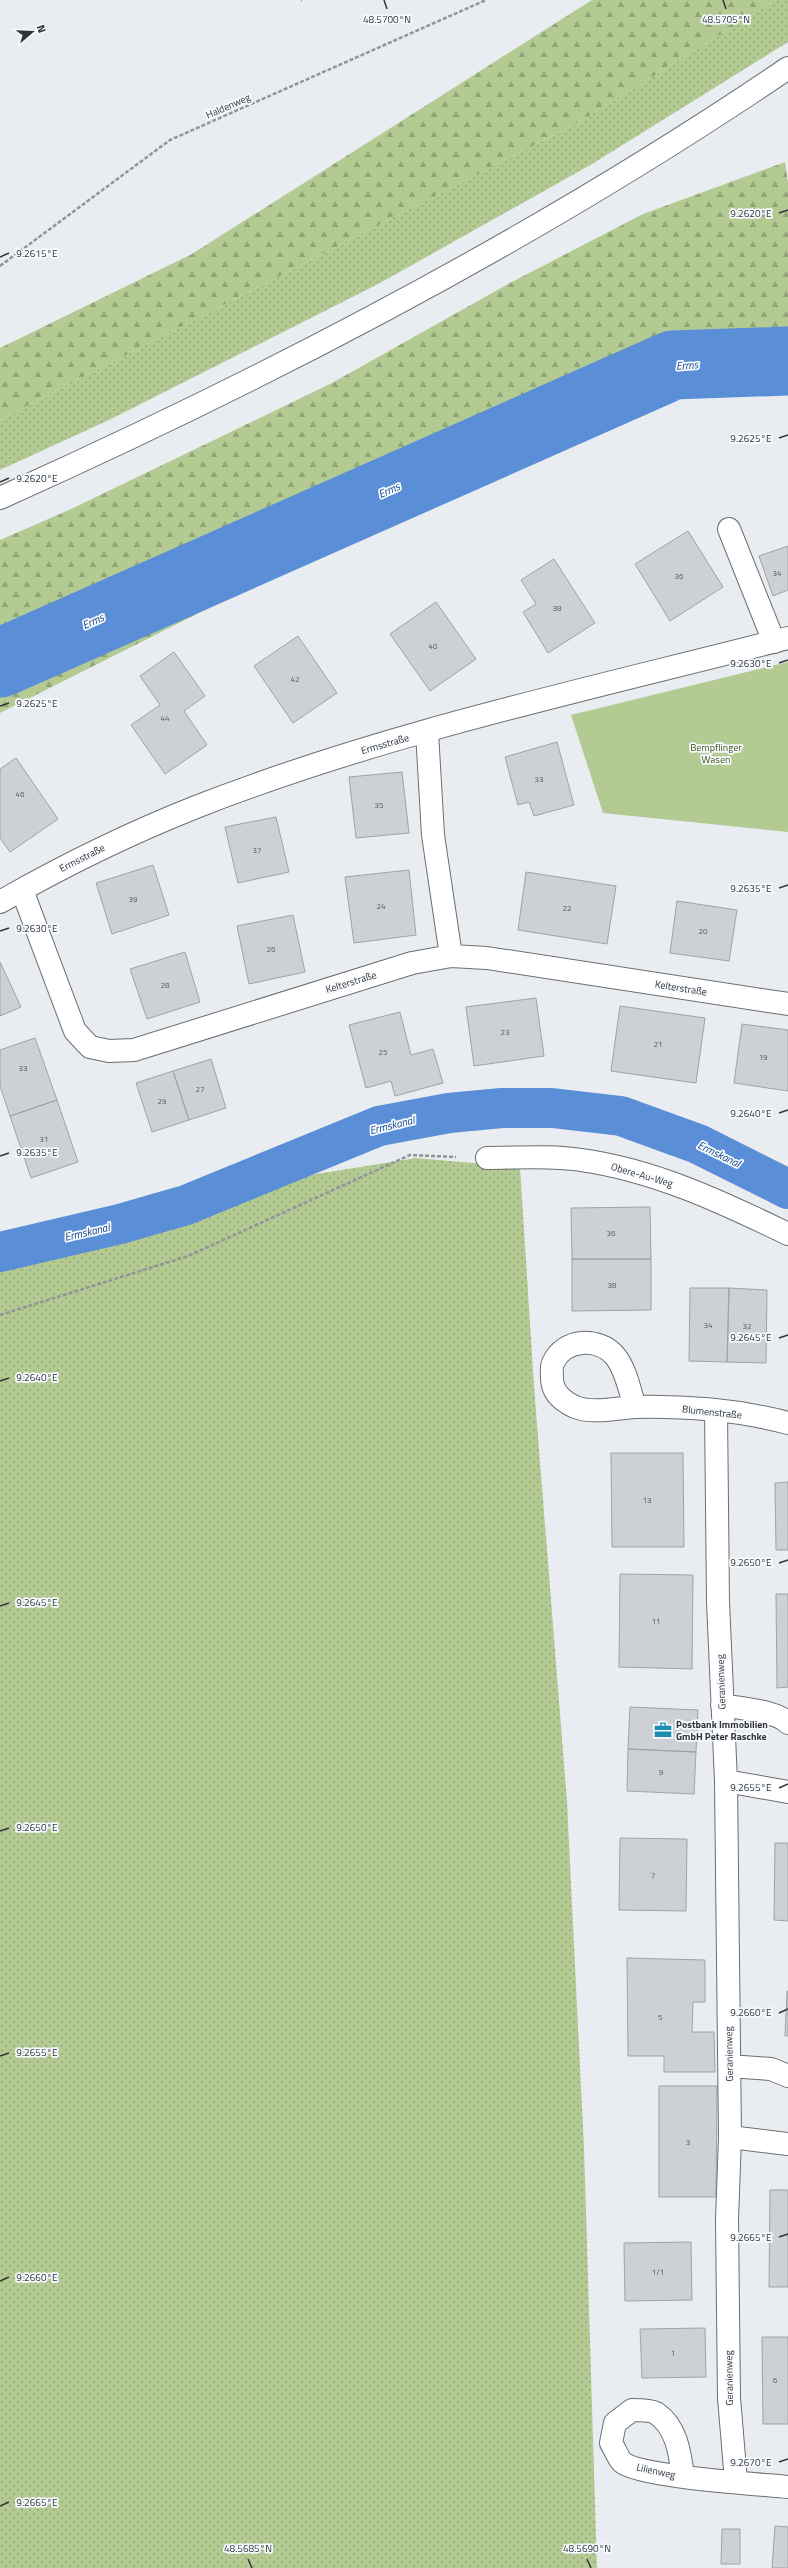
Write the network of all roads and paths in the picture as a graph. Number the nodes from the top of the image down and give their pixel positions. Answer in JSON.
{"nodes":[{"id":1,"x":486,"y":0,"type":"edge"},
{"id":2,"x":788,"y":68,"type":"edge"},
{"id":3,"x":0,"y":266,"type":"edge"},
{"id":4,"x":0,"y":498,"type":"edge"},
{"id":5,"x":729,"y":529,"type":"dead end"},
{"id":6,"x":781,"y":640,"type":"edge"},
{"id":7,"x":428,"y":732,"type":"junction"},
{"id":8,"x":22,"y":890,"type":"junction"},
{"id":9,"x":0,"y":902,"type":"edge"},
{"id":10,"x":451,"y":956,"type":"junction"},
{"id":11,"x":788,"y":1004,"type":"edge"},
{"id":12,"x":487,"y":1158,"type":"joint"},
{"id":13,"x":788,"y":1234,"type":"edge"},
{"id":14,"x":0,"y":1315,"type":"edge"},
{"id":15,"x":635,"y":1407,"type":"dead end"},
{"id":16,"x":716,"y":1410,"type":"junction"},
{"id":17,"x":788,"y":1424,"type":"edge"},
{"id":18,"x":722,"y":1704,"type":"junction"},
{"id":19,"x":788,"y":1723,"type":"edge"},
{"id":20,"x":726,"y":1781,"type":"junction"},
{"id":21,"x":788,"y":1792,"type":"edge"},
{"id":22,"x":729,"y":2066,"type":"junction"},
{"id":23,"x":788,"y":2076,"type":"edge"},
{"id":24,"x":730,"y":2137,"type":"junction"},
{"id":25,"x":788,"y":2144,"type":"edge"},
{"id":26,"x":683,"y":2476,"type":"dead end"},
{"id":27,"x":736,"y":2481,"type":"junction"},
{"id":28,"x":788,"y":2487,"type":"edge"}],
"edges":[{"from":1,"to":3,"type":"path","name":"Haldenweg"},
{"from":2,"to":4,"type":"main road"},
{"from":5,"to":6,"type":"main road"},
{"from":6,"to":7,"type":"main road","name":"Ermsstraße"},
{"from":7,"to":8,"type":"main road","name":"Ermsstraße"},
{"from":7,"to":10,"type":"main road"},
{"from":8,"to":9,"type":"main road","name":"Ermsstraße"},
{"from":8,"to":10,"type":"main road","name":"Kelterstraße"},
{"from":10,"to":11,"type":"main road","name":"Kelterstraße"},
{"from":12,"to":13,"type":"main road","name":"Obere-Au-Weg"},
{"from":12,"to":14,"type":"path"},
{"from":15,"to":16,"type":"main road","name":"Blumenstraße"},
{"from":16,"to":17,"type":"main road","name":"Blumenstraße"},
{"from":16,"to":18,"type":"main road","name":"Geranienweg"},
{"from":18,"to":19,"type":"main road"},
{"from":18,"to":20,"type":"main road","name":"Geranienweg"},
{"from":20,"to":21,"type":"main road"},
{"from":20,"to":22,"type":"main road","name":"Geranienweg"},
{"from":22,"to":23,"type":"main road"},
{"from":22,"to":24,"type":"main road","name":"Geranienweg"},
{"from":24,"to":25,"type":"main road"},
{"from":24,"to":27,"type":"main road","name":"Geranienweg"},
{"from":26,"to":27,"type":"main road","name":"Lilienweg"},
{"from":27,"to":28,"type":"main road","name":"Lilienweg"}]}
